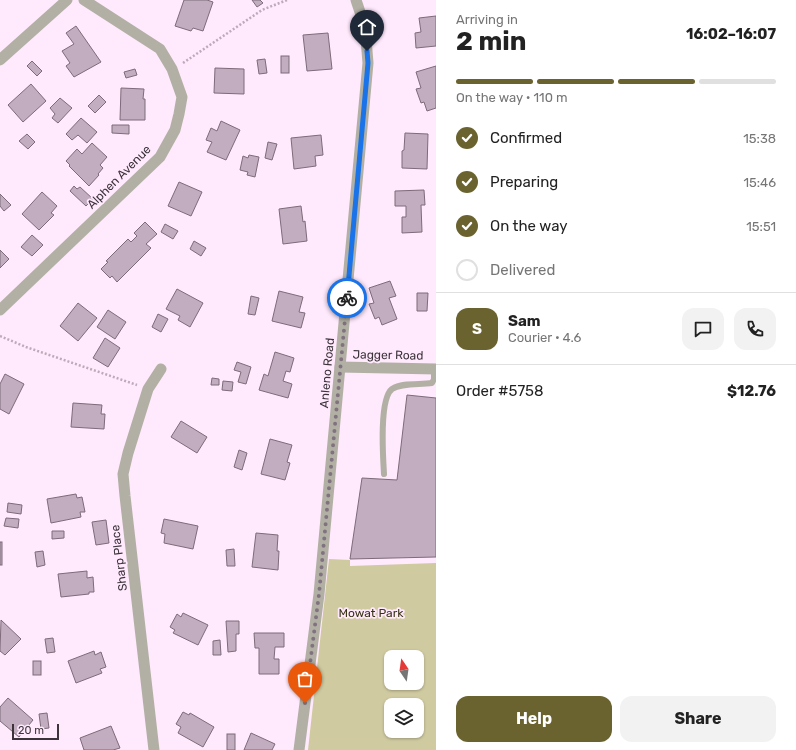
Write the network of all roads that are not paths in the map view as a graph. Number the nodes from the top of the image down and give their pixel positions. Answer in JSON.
{"nodes":[{"id":1,"x":67,"y":0,"type":"edge"},
{"id":2,"x":84,"y":0,"type":"edge"},
{"id":3,"x":356,"y":0,"type":"edge"},
{"id":4,"x":0,"y":60,"type":"edge"},
{"id":5,"x":0,"y":310,"type":"edge"},
{"id":6,"x":340,"y":367,"type":"junction"},
{"id":7,"x":161,"y":369,"type":"dead end"},
{"id":8,"x":435,"y":369,"type":"edge"},
{"id":9,"x":384,"y":474,"type":"dead end"},
{"id":10,"x":154,"y":750,"type":"edge"},
{"id":11,"x":299,"y":750,"type":"edge"}],
"edges":[{"from":1,"to":4,"type":"street"},
{"from":2,"to":5,"type":"street","name":"Alphen Avenue"},
{"from":3,"to":6,"type":"street","name":"Anleno Road"},
{"from":6,"to":8,"type":"street","name":"Jagger Road"},
{"from":6,"to":11,"type":"street","name":"Anleno Road"},
{"from":7,"to":10,"type":"street","name":"Sharp Place"},
{"from":8,"to":9,"type":"lane"}]}
